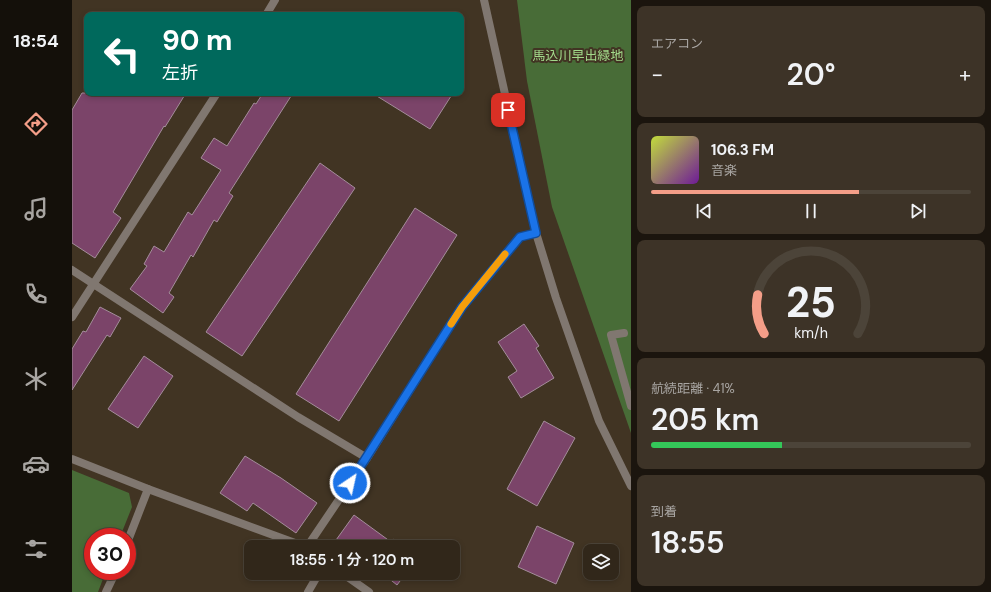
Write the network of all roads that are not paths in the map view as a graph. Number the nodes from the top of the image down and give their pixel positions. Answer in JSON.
{"nodes":[{"id":1,"x":276,"y":0,"type":"edge"},
{"id":2,"x":484,"y":0,"type":"edge"},
{"id":3,"x":268,"y":12,"type":"edge"},
{"id":4,"x":215,"y":96,"type":"edge"},
{"id":5,"x":536,"y":233,"type":"junction"},
{"id":6,"x":72,"y":270,"type":"edge"},
{"id":7,"x":93,"y":284,"type":"junction"},
{"id":8,"x":72,"y":317,"type":"edge"},
{"id":9,"x":624,"y":333,"type":"dead end"},
{"id":10,"x":631,"y":406,"type":"edge"},
{"id":11,"x":367,"y":458,"type":"junction"},
{"id":12,"x":72,"y":459,"type":"edge"},
{"id":13,"x":631,"y":486,"type":"edge"},
{"id":14,"x":148,"y":488,"type":"junction"},
{"id":15,"x":133,"y":528,"type":"edge"},
{"id":16,"x":288,"y":540,"type":"edge"},
{"id":17,"x":312,"y":540,"type":"edge"},
{"id":18,"x":112,"y":580,"type":"edge"},
{"id":19,"x":315,"y":580,"type":"edge"},
{"id":20,"x":352,"y":580,"type":"edge"},
{"id":21,"x":106,"y":592,"type":"edge"},
{"id":22,"x":308,"y":592,"type":"edge"},
{"id":23,"x":369,"y":592,"type":"edge"}],
"edges":[{"from":1,"to":3,"type":"street"},
{"from":2,"to":5,"type":"street"},
{"from":4,"to":7,"type":"street"},
{"from":5,"to":11,"type":"street"},
{"from":5,"to":13,"type":"street"},
{"from":6,"to":7,"type":"street"},
{"from":7,"to":8,"type":"street"},
{"from":7,"to":11,"type":"street"},
{"from":9,"to":10,"type":"street"},
{"from":11,"to":17,"type":"street"},
{"from":12,"to":14,"type":"street"},
{"from":14,"to":15,"type":"street"},
{"from":14,"to":16,"type":"street"},
{"from":18,"to":21,"type":"street"},
{"from":19,"to":22,"type":"street"},
{"from":20,"to":23,"type":"street"}]}
